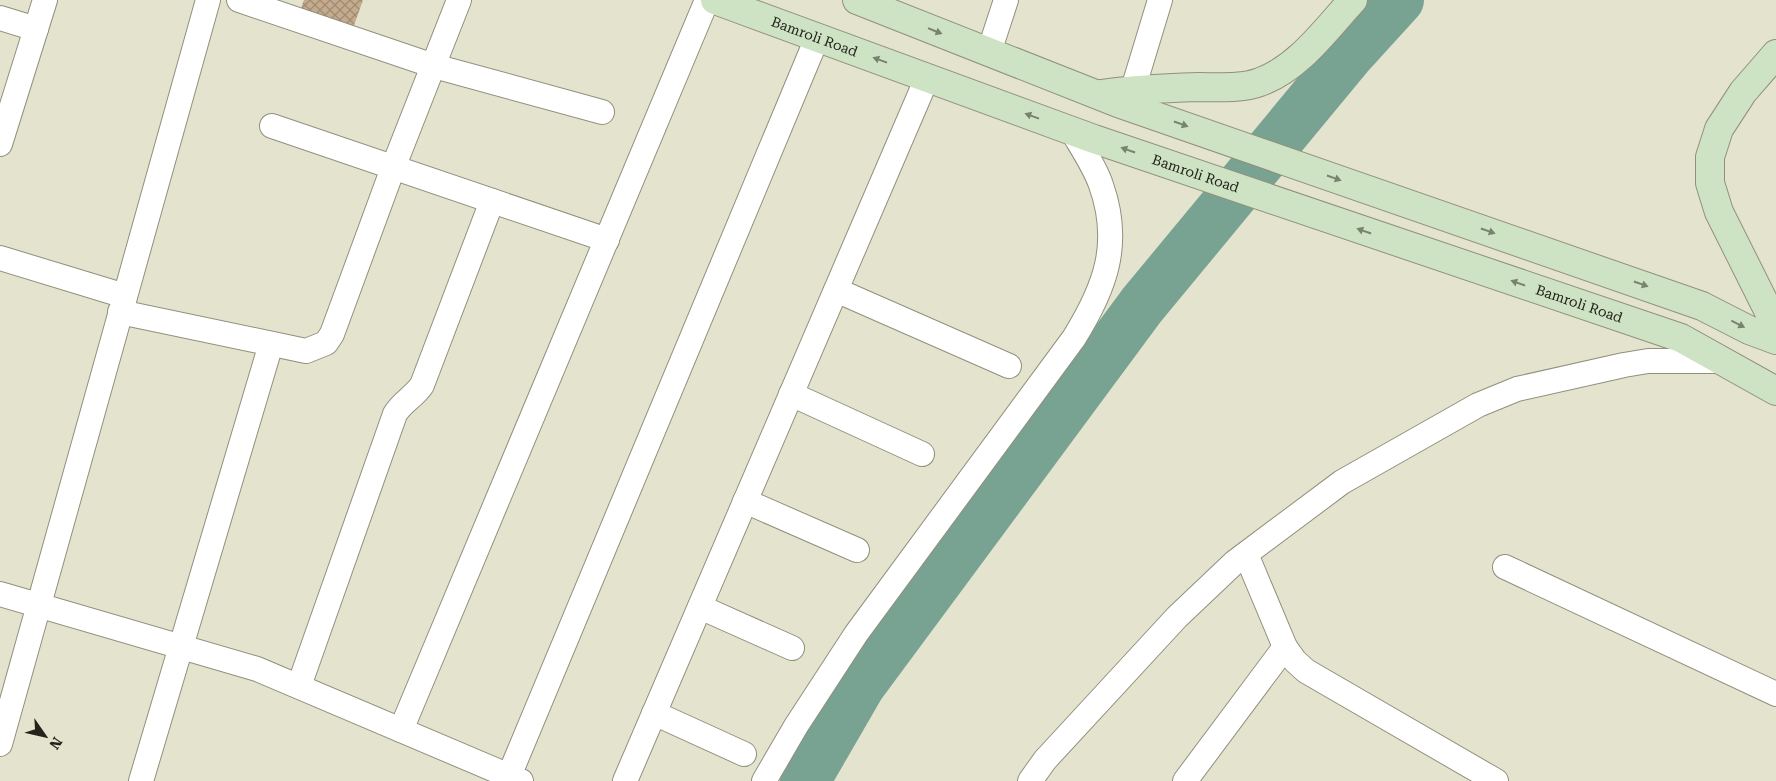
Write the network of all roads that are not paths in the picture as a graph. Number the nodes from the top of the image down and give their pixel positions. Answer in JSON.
{"nodes":[{"id":1,"x":45,"y":0,"type":"edge"},
{"id":2,"x":208,"y":0,"type":"edge"},
{"id":3,"x":239,"y":0,"type":"edge"},
{"id":4,"x":459,"y":0,"type":"edge"},
{"id":5,"x":707,"y":0,"type":"edge"},
{"id":6,"x":715,"y":0,"type":"edge"},
{"id":7,"x":858,"y":0,"type":"edge"},
{"id":8,"x":1006,"y":0,"type":"edge"},
{"id":9,"x":1160,"y":0,"type":"edge"},
{"id":10,"x":1353,"y":0,"type":"edge"},
{"id":11,"x":0,"y":18,"type":"edge"},
{"id":12,"x":36,"y":29,"type":"junction"},
{"id":13,"x":817,"y":38,"type":"junction"},
{"id":14,"x":989,"y":52,"type":"junction"},
{"id":15,"x":1776,"y":54,"type":"edge"},
{"id":16,"x":434,"y":66,"type":"junction"},
{"id":17,"x":927,"y":78,"type":"junction"},
{"id":18,"x":1116,"y":95,"type":"junction"},
{"id":19,"x":602,"y":112,"type":"dead end"},
{"id":20,"x":272,"y":126,"type":"dead end"},
{"id":21,"x":1083,"y":135,"type":"junction"},
{"id":22,"x":0,"y":144,"type":"edge"},
{"id":23,"x":393,"y":168,"type":"junction"},
{"id":24,"x":492,"y":202,"type":"junction"},
{"id":25,"x":606,"y":240,"type":"junction"},
{"id":26,"x":0,"y":258,"type":"edge"},
{"id":27,"x":836,"y":290,"type":"junction"},
{"id":28,"x":123,"y":304,"type":"junction"},
{"id":29,"x":1776,"y":326,"type":"edge"},
{"id":30,"x":1776,"y":340,"type":"edge"},
{"id":31,"x":271,"y":344,"type":"junction"},
{"id":32,"x":1722,"y":360,"type":"junction"},
{"id":33,"x":1009,"y":366,"type":"dead end"},
{"id":34,"x":1776,"y":391,"type":"edge"},
{"id":35,"x":791,"y":394,"type":"junction"},
{"id":36,"x":922,"y":454,"type":"dead end"},
{"id":37,"x":745,"y":501,"type":"junction"},
{"id":38,"x":857,"y":550,"type":"dead end"},
{"id":39,"x":1246,"y":554,"type":"junction"},
{"id":40,"x":1504,"y":566,"type":"dead end"},
{"id":41,"x":0,"y":594,"type":"edge"},
{"id":42,"x":38,"y":605,"type":"junction"},
{"id":43,"x":700,"y":607,"type":"junction"},
{"id":44,"x":181,"y":647,"type":"junction"},
{"id":45,"x":1285,"y":647,"type":"junction"},
{"id":46,"x":792,"y":648,"type":"dead end"},
{"id":47,"x":299,"y":686,"type":"junction"},
{"id":48,"x":1776,"y":694,"type":"edge"},
{"id":49,"x":654,"y":713,"type":"junction"},
{"id":50,"x":401,"y":730,"type":"junction"},
{"id":51,"x":0,"y":744,"type":"edge"},
{"id":52,"x":744,"y":754,"type":"dead end"},
{"id":53,"x":515,"y":778,"type":"edge"},
{"id":54,"x":141,"y":781,"type":"edge"},
{"id":55,"x":625,"y":781,"type":"edge"},
{"id":56,"x":764,"y":781,"type":"edge"},
{"id":57,"x":1030,"y":781,"type":"edge"},
{"id":58,"x":1185,"y":781,"type":"edge"},
{"id":59,"x":1496,"y":781,"type":"edge"}],
"edges":[{"from":1,"to":12,"type":"street"},
{"from":2,"to":28,"type":"street"},
{"from":3,"to":16,"type":"street"},
{"from":4,"to":16,"type":"street"},
{"from":5,"to":25,"type":"street"},
{"from":6,"to":13,"type":"street","name":"Bamroli Road"},
{"from":7,"to":14,"type":"street","one_way":true},
{"from":8,"to":14,"type":"street"},
{"from":9,"to":18,"type":"street"},
{"from":10,"to":18,"type":"street"},
{"from":11,"to":12,"type":"street"},
{"from":12,"to":22,"type":"street"},
{"from":17,"to":13,"type":"street","name":"Bamroli Road","one_way":true},
{"from":13,"to":53,"type":"street"},
{"from":14,"to":18,"type":"street"},
{"from":15,"to":29,"type":"street"},
{"from":16,"to":19,"type":"street"},
{"from":16,"to":23,"type":"street"},
{"from":21,"to":17,"type":"street","name":"Bamroli Road","one_way":true},
{"from":17,"to":27,"type":"street"},
{"from":18,"to":30,"type":"street","one_way":true},
{"from":20,"to":23,"type":"street"},
{"from":32,"to":21,"type":"street","name":"Bamroli Road","one_way":true},
{"from":21,"to":56,"type":"street"},
{"from":23,"to":24,"type":"street"},
{"from":23,"to":31,"type":"street"},
{"from":24,"to":25,"type":"street"},
{"from":24,"to":47,"type":"street"},
{"from":25,"to":50,"type":"street"},
{"from":26,"to":28,"type":"street"},
{"from":27,"to":33,"type":"street"},
{"from":27,"to":35,"type":"street"},
{"from":28,"to":31,"type":"street"},
{"from":28,"to":42,"type":"street"},
{"from":31,"to":44,"type":"street"},
{"from":32,"to":34,"type":"street","name":"Bamroli Road"},
{"from":32,"to":39,"type":"street"},
{"from":35,"to":36,"type":"street"},
{"from":35,"to":37,"type":"street"},
{"from":37,"to":38,"type":"street"},
{"from":37,"to":43,"type":"street"},
{"from":39,"to":45,"type":"street"},
{"from":39,"to":57,"type":"street"},
{"from":40,"to":48,"type":"street"},
{"from":41,"to":42,"type":"street"},
{"from":42,"to":44,"type":"street"},
{"from":42,"to":51,"type":"street"},
{"from":43,"to":46,"type":"street"},
{"from":43,"to":49,"type":"street"},
{"from":44,"to":47,"type":"street"},
{"from":44,"to":54,"type":"street"},
{"from":45,"to":58,"type":"street"},
{"from":45,"to":59,"type":"street"},
{"from":47,"to":50,"type":"street"},
{"from":49,"to":52,"type":"street"},
{"from":49,"to":55,"type":"street"},
{"from":50,"to":53,"type":"street"}]}
